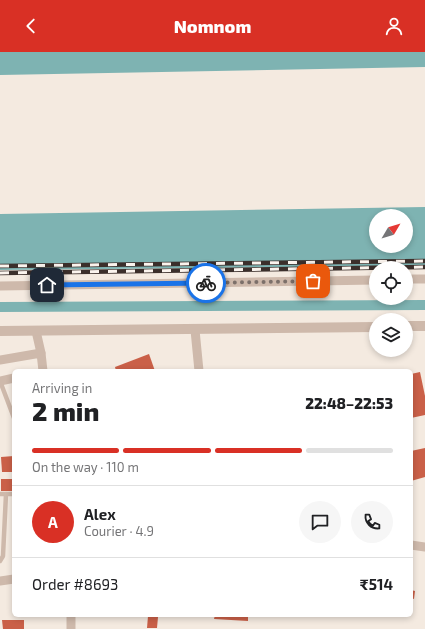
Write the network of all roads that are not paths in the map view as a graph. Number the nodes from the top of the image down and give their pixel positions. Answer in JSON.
{"nodes":[{"id":1,"x":425,"y":279,"type":"edge"},
{"id":2,"x":369,"y":280,"type":"edge"},
{"id":3,"x":413,"y":280,"type":"edge"},
{"id":4,"x":0,"y":286,"type":"edge"},
{"id":5,"x":413,"y":326,"type":"edge"},
{"id":6,"x":425,"y":326,"type":"edge"},
{"id":7,"x":369,"y":327,"type":"edge"},
{"id":8,"x":195,"y":330,"type":"junction"},
{"id":9,"x":0,"y":331,"type":"edge"},
{"id":10,"x":36,"y":331,"type":"junction"},
{"id":11,"x":41,"y":352,"type":"junction"},
{"id":12,"x":0,"y":360,"type":"edge"},
{"id":13,"x":43,"y":369,"type":"edge"},
{"id":14,"x":200,"y":369,"type":"edge"},
{"id":15,"x":12,"y":378,"type":"edge"},
{"id":16,"x":0,"y":381,"type":"edge"},
{"id":17,"x":12,"y":413,"type":"edge"},
{"id":18,"x":0,"y":494,"type":"edge"},
{"id":19,"x":6,"y":494,"type":"junction"},
{"id":20,"x":12,"y":494,"type":"edge"},
{"id":21,"x":413,"y":545,"type":"edge"},
{"id":22,"x":425,"y":548,"type":"edge"},
{"id":23,"x":0,"y":560,"type":"edge"},
{"id":24,"x":12,"y":579,"type":"edge"},
{"id":25,"x":0,"y":581,"type":"edge"},
{"id":26,"x":70,"y":617,"type":"edge"},
{"id":27,"x":71,"y":629,"type":"edge"}],
"edges":[{"from":1,"to":3,"type":"street"},
{"from":2,"to":4,"type":"street"},
{"from":5,"to":6,"type":"street"},
{"from":7,"to":8,"type":"street"},
{"from":8,"to":10,"type":"street"},
{"from":8,"to":14,"type":"street"},
{"from":9,"to":10,"type":"street"},
{"from":10,"to":11,"type":"street"},
{"from":11,"to":12,"type":"street"},
{"from":11,"to":13,"type":"street"},
{"from":15,"to":16,"type":"street"},
{"from":16,"to":17,"type":"lane"},
{"from":18,"to":19,"type":"lane"},
{"from":19,"to":20,"type":"lane"},
{"from":19,"to":23,"type":"lane"},
{"from":21,"to":22,"type":"street"},
{"from":24,"to":25,"type":"street"},
{"from":26,"to":27,"type":"street"}]}
